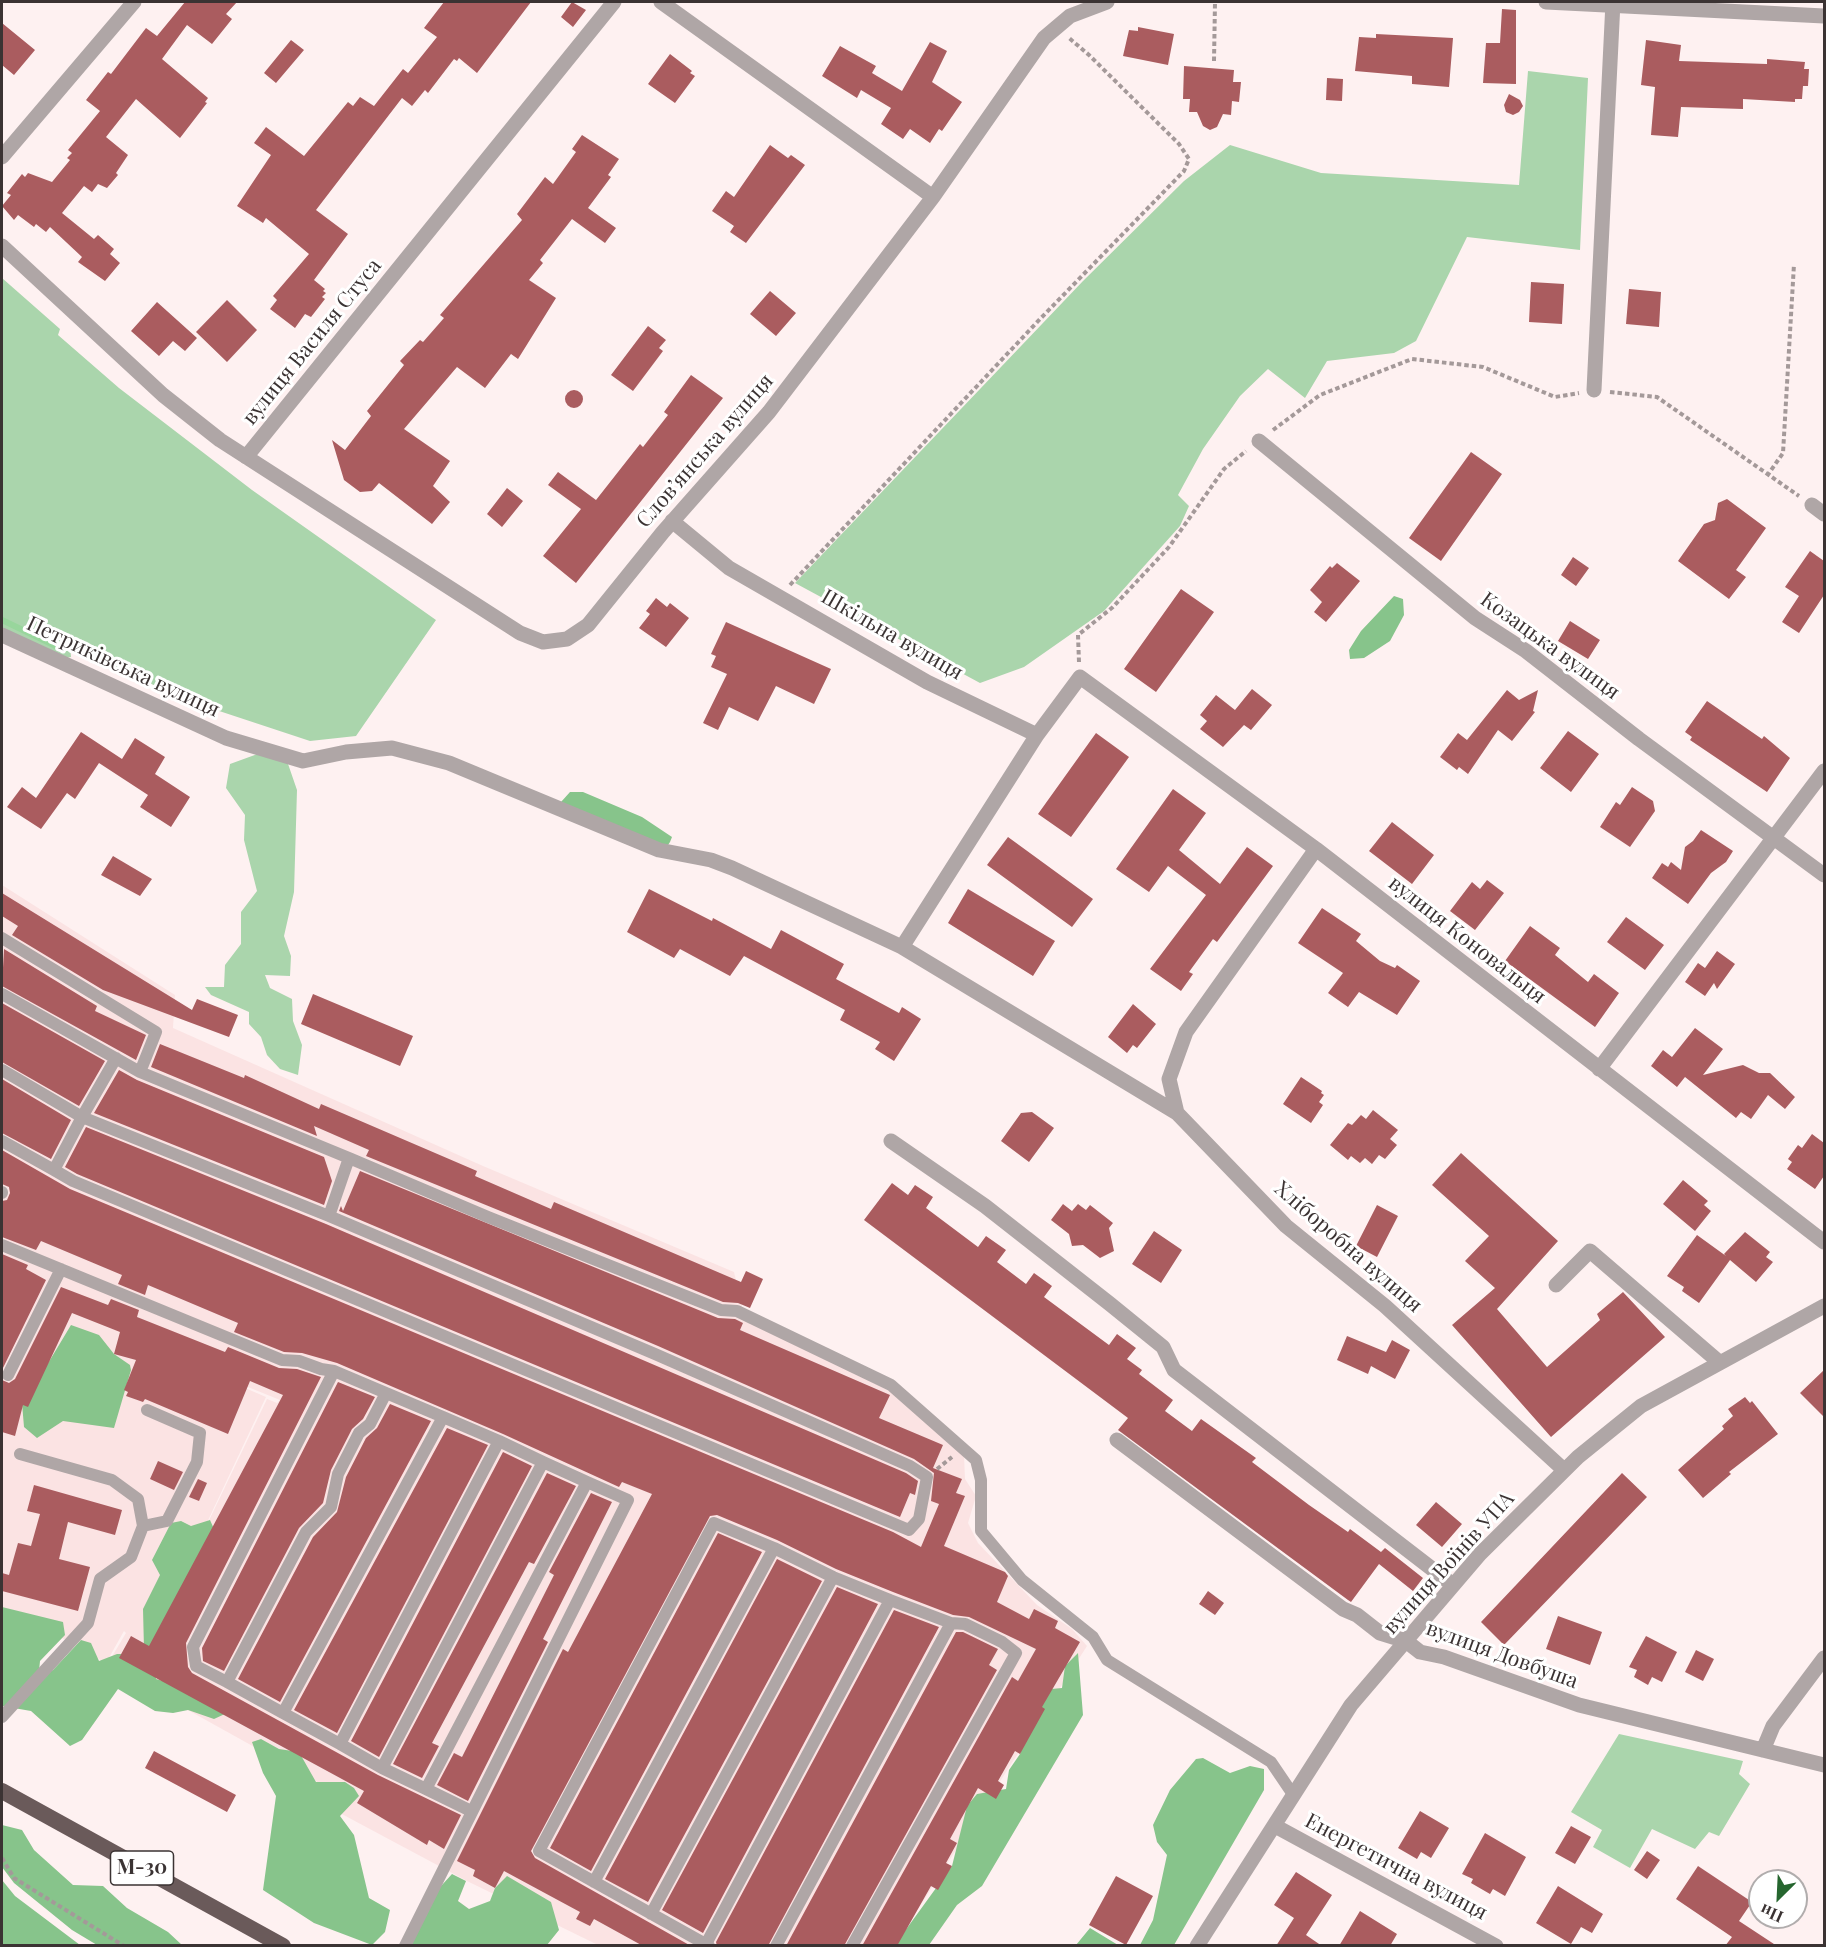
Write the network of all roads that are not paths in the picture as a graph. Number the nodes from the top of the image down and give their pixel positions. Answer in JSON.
{"nodes":[{"id":1,"x":122,"y":2,"type":"edge"},
{"id":2,"x":134,"y":2,"type":"edge"},
{"id":3,"x":614,"y":2,"type":"edge"},
{"id":4,"x":661,"y":2,"type":"edge"},
{"id":5,"x":1107,"y":2,"type":"edge"},
{"id":6,"x":1546,"y":2,"type":"edge"},
{"id":7,"x":1613,"y":2,"type":"edge"},
{"id":8,"x":1824,"y":16,"type":"edge"},
{"id":9,"x":2,"y":146,"type":"edge"},
{"id":10,"x":2,"y":157,"type":"edge"},
{"id":11,"x":933,"y":197,"type":"junction"},
{"id":12,"x":2,"y":246,"type":"edge"},
{"id":13,"x":1594,"y":390,"type":"road end"},
{"id":14,"x":1259,"y":441,"type":"road end"},
{"id":15,"x":246,"y":457,"type":"junction"},
{"id":16,"x":672,"y":521,"type":"junction"},
{"id":17,"x":2,"y":635,"type":"edge"},
{"id":18,"x":1037,"y":735,"type":"junction"},
{"id":19,"x":1824,"y":771,"type":"edge"},
{"id":20,"x":1775,"y":838,"type":"junction"},
{"id":21,"x":1316,"y":849,"type":"junction"},
{"id":22,"x":1824,"y":875,"type":"edge"},
{"id":23,"x":2,"y":938,"type":"edge"},
{"id":24,"x":902,"y":947,"type":"junction"},
{"id":25,"x":2,"y":994,"type":"edge"},
{"id":26,"x":116,"y":1058,"type":"junction"},
{"id":27,"x":1599,"y":1069,"type":"junction"},
{"id":28,"x":2,"y":1070,"type":"edge"},
{"id":29,"x":140,"y":1072,"type":"junction"},
{"id":30,"x":1177,"y":1113,"type":"junction"},
{"id":31,"x":82,"y":1117,"type":"junction"},
{"id":32,"x":2,"y":1141,"type":"edge"},
{"id":33,"x":891,"y":1142,"type":"dead end"},
{"id":34,"x":349,"y":1158,"type":"junction"},
{"id":35,"x":54,"y":1170,"type":"junction"},
{"id":36,"x":329,"y":1216,"type":"junction"},
{"id":37,"x":1824,"y":1242,"type":"edge"},
{"id":38,"x":2,"y":1245,"type":"edge"},
{"id":39,"x":61,"y":1269,"type":"junction"},
{"id":40,"x":1556,"y":1286,"type":"dead end"},
{"id":41,"x":1824,"y":1306,"type":"edge"},
{"id":42,"x":1719,"y":1362,"type":"junction"},
{"id":43,"x":334,"y":1371,"type":"junction"},
{"id":44,"x":8,"y":1376,"type":"dead end"},
{"id":45,"x":386,"y":1393,"type":"junction"},
{"id":46,"x":147,"y":1410,"type":"dead end"},
{"id":47,"x":443,"y":1417,"type":"junction"},
{"id":48,"x":1117,"y":1440,"type":"dead end"},
{"id":49,"x":499,"y":1441,"type":"junction"},
{"id":50,"x":20,"y":1454,"type":"dead end"},
{"id":51,"x":543,"y":1462,"type":"junction"},
{"id":52,"x":1564,"y":1470,"type":"junction"},
{"id":53,"x":587,"y":1482,"type":"junction"},
{"id":54,"x":143,"y":1526,"type":"junction"},
{"id":55,"x":774,"y":1548,"type":"junction"},
{"id":56,"x":833,"y":1577,"type":"junction"},
{"id":57,"x":1453,"y":1586,"type":"junction"},
{"id":58,"x":890,"y":1600,"type":"junction"},
{"id":59,"x":951,"y":1623,"type":"junction"},
{"id":60,"x":1406,"y":1641,"type":"junction"},
{"id":61,"x":1824,"y":1658,"type":"edge"},
{"id":62,"x":226,"y":1682,"type":"junction"},
{"id":63,"x":283,"y":1713,"type":"junction"},
{"id":64,"x":2,"y":1717,"type":"edge"},
{"id":65,"x":340,"y":1744,"type":"junction"},
{"id":66,"x":1763,"y":1750,"type":"junction"},
{"id":67,"x":1824,"y":1765,"type":"edge"},
{"id":68,"x":382,"y":1768,"type":"junction"},
{"id":69,"x":426,"y":1789,"type":"junction"},
{"id":70,"x":2,"y":1791,"type":"edge"},
{"id":71,"x":1294,"y":1796,"type":"junction"},
{"id":72,"x":471,"y":1811,"type":"junction"},
{"id":73,"x":1275,"y":1826,"type":"junction"},
{"id":74,"x":594,"y":1882,"type":"junction"},
{"id":75,"x":651,"y":1914,"type":"junction"},
{"id":76,"x":707,"y":1945,"type":"edge"},
{"id":77,"x":283,"y":1946,"type":"edge"},
{"id":78,"x":405,"y":1946,"type":"edge"},
{"id":79,"x":776,"y":1946,"type":"edge"},
{"id":80,"x":852,"y":1946,"type":"edge"},
{"id":81,"x":1197,"y":1946,"type":"edge"},
{"id":82,"x":1496,"y":1946,"type":"edge"}],
"edges":[{"from":1,"to":9,"type":"street"},
{"from":2,"to":10,"type":"street"},
{"from":3,"to":15,"type":"street","name":"вулиця Василя Стуса"},
{"from":4,"to":11,"type":"street"},
{"from":5,"to":11,"type":"street","name":"Словʼянська вулиця"},
{"from":6,"to":7,"type":"street"},
{"from":7,"to":8,"type":"street"},
{"from":7,"to":13,"type":"street"},
{"from":11,"to":16,"type":"street","name":"Словʼянська вулиця"},
{"from":12,"to":15,"type":"street","name":"вулиця Василя Стуса"},
{"from":14,"to":20,"type":"street","name":"Козацька вулиця"},
{"from":15,"to":16,"type":"street","name":"Словʼянська вулиця"},
{"from":16,"to":18,"type":"street","name":"Шкільна вулиця"},
{"from":17,"to":24,"type":"street","name":"Петриківська вулиця"},
{"from":18,"to":21,"type":"street","name":"вулиця Коновальця"},
{"from":18,"to":24,"type":"street"},
{"from":19,"to":20,"type":"street"},
{"from":20,"to":22,"type":"street","name":"Козацька вулиця"},
{"from":20,"to":27,"type":"street"},
{"from":21,"to":27,"type":"street","name":"вулиця Коновальця"},
{"from":21,"to":30,"type":"street"},
{"from":23,"to":29,"type":"lane"},
{"from":24,"to":30,"type":"street","name":"Хліборобна вулиця"},
{"from":25,"to":26,"type":"lane"},
{"from":26,"to":29,"type":"lane"},
{"from":26,"to":31,"type":"lane"},
{"from":27,"to":37,"type":"street","name":"вулиця Коновальця"},
{"from":28,"to":31,"type":"lane"},
{"from":29,"to":34,"type":"lane"},
{"from":30,"to":52,"type":"street","name":"Хліборобна вулиця"},
{"from":31,"to":35,"type":"lane"},
{"from":31,"to":36,"type":"lane"},
{"from":32,"to":35,"type":"lane"},
{"from":33,"to":57,"type":"street"},
{"from":34,"to":36,"type":"lane"},
{"from":34,"to":71,"type":"lane"},
{"from":35,"to":36,"type":"lane"},
{"from":38,"to":39,"type":"lane"},
{"from":39,"to":43,"type":"lane"},
{"from":39,"to":44,"type":"lane"},
{"from":40,"to":42,"type":"street"},
{"from":41,"to":42,"type":"street","name":"вулиця Воїнів УПА"},
{"from":42,"to":52,"type":"street","name":"вулиця Воїнів УПА"},
{"from":43,"to":45,"type":"lane"},
{"from":43,"to":62,"type":"lane"},
{"from":45,"to":47,"type":"lane"},
{"from":45,"to":62,"type":"lane"},
{"from":46,"to":54,"type":"lane"},
{"from":47,"to":49,"type":"lane"},
{"from":47,"to":63,"type":"lane"},
{"from":48,"to":60,"type":"street","name":"вулиця Довбуша"},
{"from":49,"to":51,"type":"lane"},
{"from":49,"to":65,"type":"lane"},
{"from":50,"to":54,"type":"lane"},
{"from":51,"to":53,"type":"lane"},
{"from":51,"to":68,"type":"lane"},
{"from":52,"to":57,"type":"street","name":"вулиця Воїнів УПА"},
{"from":53,"to":69,"type":"lane"},
{"from":53,"to":72,"type":"lane"},
{"from":54,"to":64,"type":"lane"},
{"from":55,"to":56,"type":"lane"},
{"from":55,"to":74,"type":"lane"},
{"from":55,"to":74,"type":"lane"},
{"from":56,"to":58,"type":"lane"},
{"from":56,"to":75,"type":"lane"},
{"from":57,"to":60,"type":"street","name":"вулиця Воїнів УПА"},
{"from":58,"to":59,"type":"lane"},
{"from":58,"to":76,"type":"lane"},
{"from":59,"to":79,"type":"lane"},
{"from":59,"to":80,"type":"lane"},
{"from":60,"to":66,"type":"street","name":"вулиця Довбуша"},
{"from":60,"to":71,"type":"street","name":"вулиця Воїнів УПА"},
{"from":61,"to":66,"type":"street"},
{"from":62,"to":63,"type":"lane"},
{"from":63,"to":65,"type":"lane"},
{"from":65,"to":68,"type":"lane"},
{"from":66,"to":67,"type":"street","name":"вулиця Довбуша"},
{"from":68,"to":69,"type":"lane"},
{"from":69,"to":72,"type":"lane"},
{"from":70,"to":77,"type":"highway","number":"М-30"},
{"from":71,"to":73,"type":"street","name":"вулиця Воїнів УПА"},
{"from":72,"to":78,"type":"lane"},
{"from":73,"to":81,"type":"street","name":"вулиця Воїнів УПА"},
{"from":73,"to":82,"type":"street","name":"Енергетична вулиця"},
{"from":74,"to":75,"type":"lane"},
{"from":75,"to":76,"type":"lane"}]}
